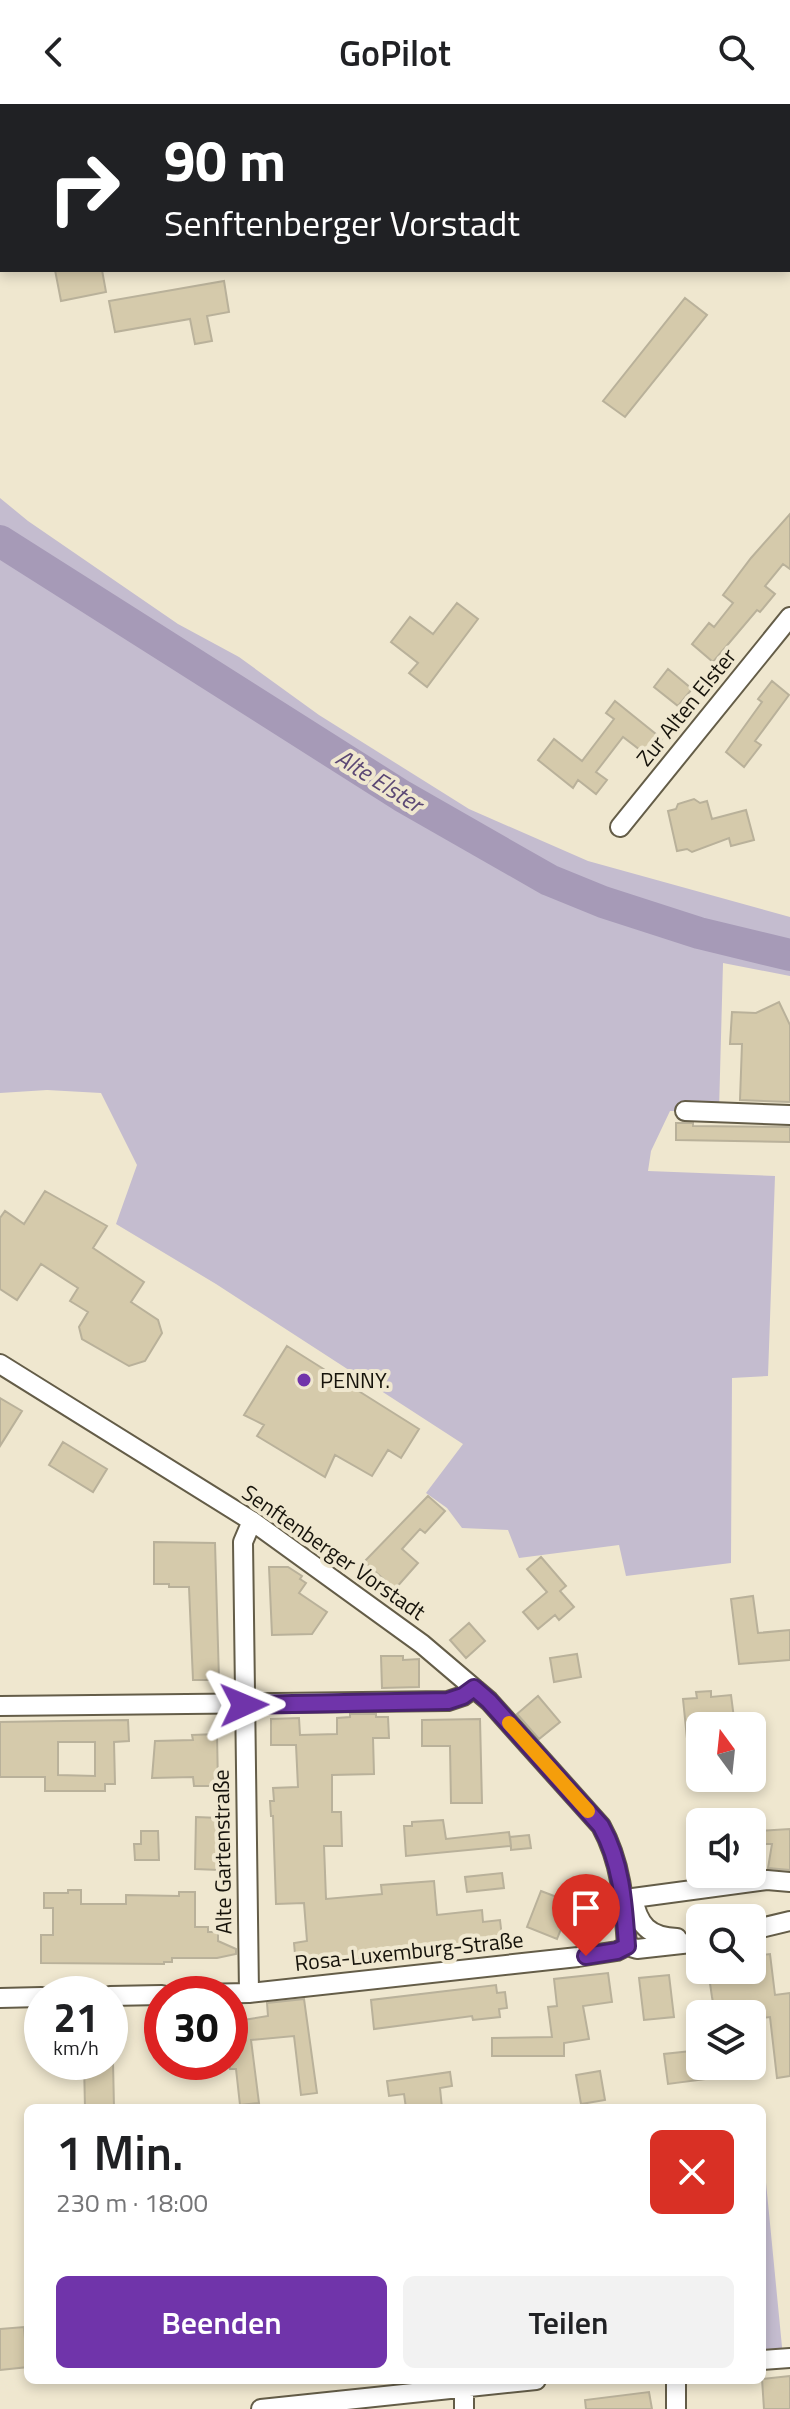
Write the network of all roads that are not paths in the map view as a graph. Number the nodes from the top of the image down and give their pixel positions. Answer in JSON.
{"nodes":[{"id":1,"x":790,"y":617,"type":"edge"},
{"id":2,"x":620,"y":827,"type":"dead end"},
{"id":3,"x":685,"y":1111,"type":"dead end"},
{"id":4,"x":790,"y":1115,"type":"edge"},
{"id":5,"x":0,"y":1364,"type":"edge"},
{"id":6,"x":252,"y":1521,"type":"junction"},
{"id":7,"x":474,"y":1688,"type":"junction"},
{"id":8,"x":244,"y":1705,"type":"junction"},
{"id":9,"x":0,"y":1706,"type":"edge"},
{"id":10,"x":790,"y":1882,"type":"edge"},
{"id":11,"x":790,"y":1921,"type":"edge"},
{"id":12,"x":766,"y":1927,"type":"edge"},
{"id":13,"x":790,"y":1931,"type":"edge"},
{"id":14,"x":766,"y":1934,"type":"edge"},
{"id":15,"x":686,"y":1937,"type":"edge"},
{"id":16,"x":686,"y":1944,"type":"edge"},
{"id":17,"x":627,"y":1946,"type":"junction"},
{"id":18,"x":249,"y":1993,"type":"joint"},
{"id":19,"x":24,"y":1997,"type":"edge"},
{"id":20,"x":0,"y":1998,"type":"edge"},
{"id":21,"x":790,"y":2358,"type":"edge"},
{"id":22,"x":766,"y":2360,"type":"edge"},
{"id":23,"x":495,"y":2384,"type":"edge"},
{"id":24,"x":676,"y":2384,"type":"edge"},
{"id":25,"x":464,"y":2387,"type":"junction"},
{"id":26,"x":261,"y":2409,"type":"edge"},
{"id":27,"x":464,"y":2409,"type":"edge"},
{"id":28,"x":676,"y":2409,"type":"edge"}],
"edges":[{"from":1,"to":2,"type":"street","name":"Zur Alten Elster"},
{"from":3,"to":4,"type":"street"},
{"from":5,"to":6,"type":"street","name":"Senftenberger Vorstadt"},
{"from":6,"to":7,"type":"street","name":"Senftenberger Vorstadt"},
{"from":6,"to":8,"type":"street","name":"Alte Gartenstraße"},
{"from":7,"to":8,"type":"street"},
{"from":7,"to":17,"type":"street","name":"Senftenberger Vorstadt"},
{"from":8,"to":9,"type":"street"},
{"from":8,"to":18,"type":"street","name":"Alte Gartenstraße"},
{"from":10,"to":15,"type":"street"},
{"from":11,"to":12,"type":"street"},
{"from":13,"to":14,"type":"street"},
{"from":16,"to":17,"type":"street","name":"Rosa-Luxemburg-Straße"},
{"from":17,"to":18,"type":"street","name":"Rosa-Luxemburg-Straße"},
{"from":19,"to":20,"type":"street"},
{"from":21,"to":22,"type":"street"},
{"from":23,"to":25,"type":"street"},
{"from":24,"to":28,"type":"street"},
{"from":25,"to":26,"type":"street"},
{"from":25,"to":27,"type":"street"}]}
